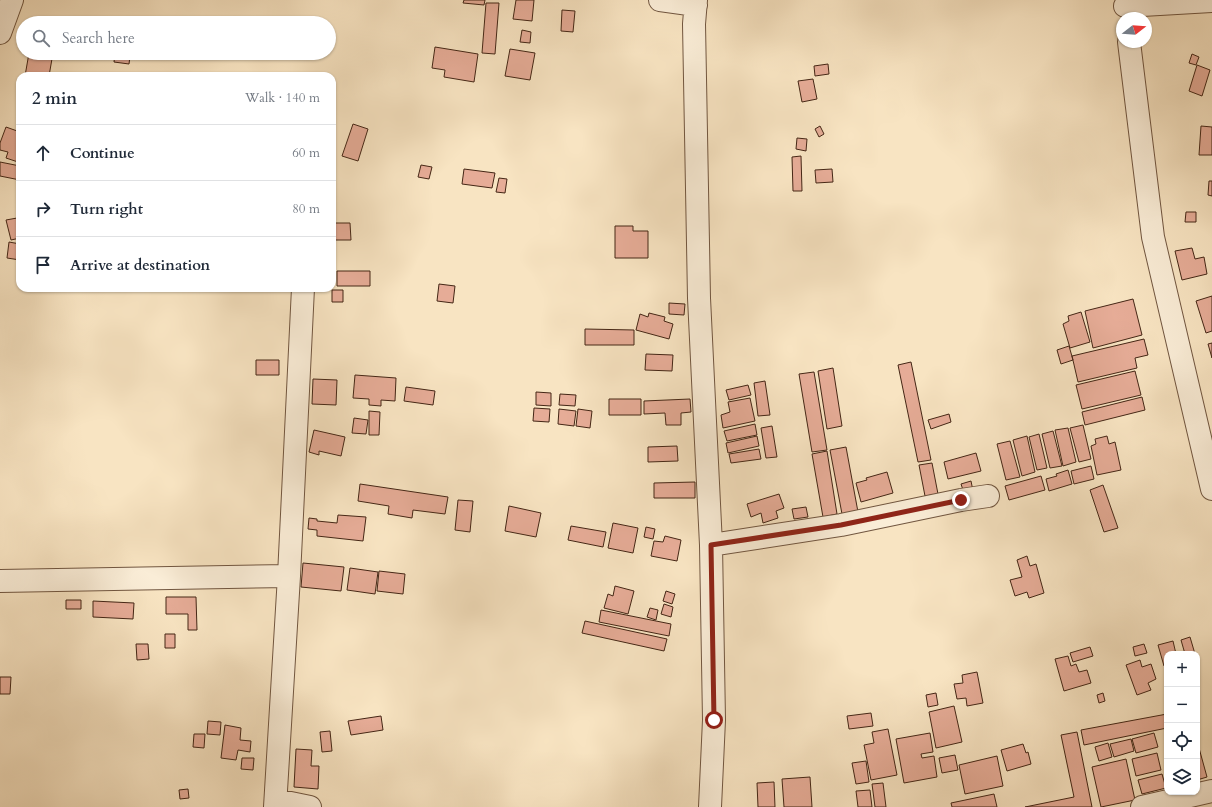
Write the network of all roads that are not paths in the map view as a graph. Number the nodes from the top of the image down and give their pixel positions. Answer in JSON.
{"nodes":[{"id":1,"x":12,"y":0,"type":"edge"},
{"id":2,"x":660,"y":0,"type":"edge"},
{"id":3,"x":1212,"y":1,"type":"edge"},
{"id":4,"x":696,"y":2,"type":"edge"},
{"id":5,"x":1125,"y":8,"type":"edge"},
{"id":6,"x":0,"y":32,"type":"edge"},
{"id":7,"x":1130,"y":48,"type":"edge"},
{"id":8,"x":303,"y":292,"type":"edge"},
{"id":9,"x":1212,"y":489,"type":"edge"},
{"id":10,"x":988,"y":496,"type":"dead end"},
{"id":11,"x":711,"y":545,"type":"junction"},
{"id":12,"x":289,"y":576,"type":"junction"},
{"id":13,"x":0,"y":581,"type":"edge"},
{"id":14,"x":1212,"y":791,"type":"edge"},
{"id":15,"x":276,"y":803,"type":"edge"},
{"id":16,"x":310,"y":807,"type":"edge"},
{"id":17,"x":710,"y":807,"type":"edge"},
{"id":18,"x":1142,"y":807,"type":"edge"}],
"edges":[{"from":1,"to":6,"type":"street"},
{"from":2,"to":4,"type":"street"},
{"from":3,"to":5,"type":"street"},
{"from":4,"to":11,"type":"street"},
{"from":7,"to":9,"type":"street"},
{"from":8,"to":12,"type":"street"},
{"from":10,"to":11,"type":"street"},
{"from":11,"to":17,"type":"street"},
{"from":12,"to":13,"type":"street"},
{"from":12,"to":15,"type":"street"},
{"from":14,"to":18,"type":"street"},
{"from":15,"to":16,"type":"street"}]}
